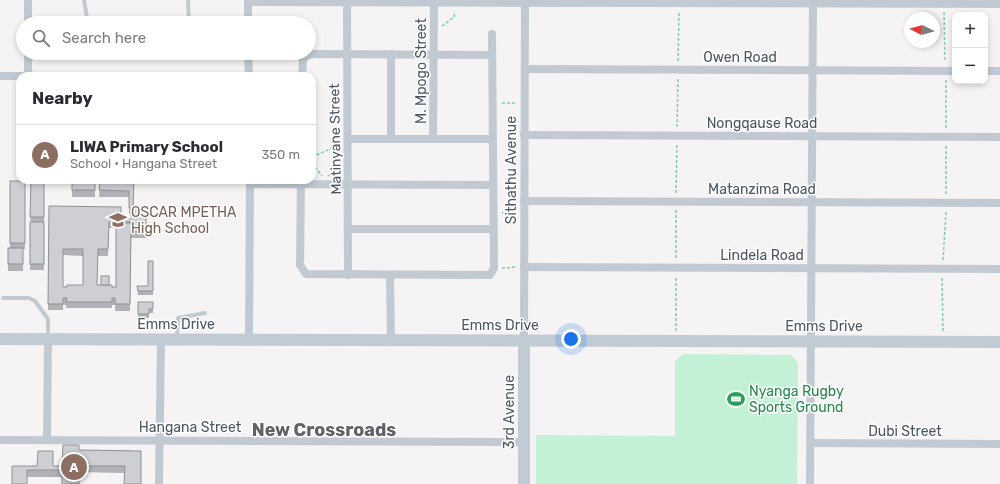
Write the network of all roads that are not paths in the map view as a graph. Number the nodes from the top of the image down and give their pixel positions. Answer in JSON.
{"nodes":[{"id":1,"x":28,"y":0,"type":"edge"},
{"id":2,"x":84,"y":0,"type":"edge"},
{"id":3,"x":188,"y":0,"type":"edge"},
{"id":4,"x":248,"y":1,"type":"edge"},
{"id":5,"x":348,"y":1,"type":"edge"},
{"id":6,"x":404,"y":1,"type":"edge"},
{"id":7,"x":525,"y":1,"type":"edge"},
{"id":8,"x":434,"y":2,"type":"junction"},
{"id":9,"x":813,"y":2,"type":"edge"},
{"id":10,"x":1000,"y":4,"type":"edge"},
{"id":11,"x":28,"y":16,"type":"edge"},
{"id":12,"x":87,"y":16,"type":"edge"},
{"id":13,"x":189,"y":16,"type":"edge"},
{"id":14,"x":248,"y":16,"type":"edge"},
{"id":15,"x":492,"y":34,"type":"dead end"},
{"id":16,"x":316,"y":54,"type":"edge"},
{"id":17,"x":347,"y":54,"type":"junction"},
{"id":18,"x":391,"y":54,"type":"junction"},
{"id":19,"x":434,"y":54,"type":"junction"},
{"id":20,"x":492,"y":54,"type":"junction"},
{"id":21,"x":28,"y":60,"type":"edge"},
{"id":22,"x":248,"y":60,"type":"edge"},
{"id":23,"x":304,"y":60,"type":"edge"},
{"id":24,"x":525,"y":69,"type":"junction"},
{"id":25,"x":812,"y":70,"type":"junction"},
{"id":26,"x":952,"y":71,"type":"edge"},
{"id":27,"x":988,"y":71,"type":"edge"},
{"id":28,"x":1000,"y":71,"type":"edge"},
{"id":29,"x":28,"y":72,"type":"edge"},
{"id":30,"x":249,"y":72,"type":"edge"},
{"id":31,"x":302,"y":72,"type":"edge"},
{"id":32,"x":16,"y":75,"type":"edge"},
{"id":33,"x":0,"y":76,"type":"edge"},
{"id":34,"x":524,"y":135,"type":"junction"},
{"id":35,"x":812,"y":136,"type":"junction"},
{"id":36,"x":1000,"y":137,"type":"edge"},
{"id":37,"x":348,"y":139,"type":"junction"},
{"id":38,"x":391,"y":139,"type":"junction"},
{"id":39,"x":434,"y":139,"type":"junction"},
{"id":40,"x":492,"y":139,"type":"junction"},
{"id":41,"x":316,"y":183,"type":"edge"},
{"id":42,"x":250,"y":184,"type":"edge"},
{"id":43,"x":301,"y":184,"type":"edge"},
{"id":44,"x":348,"y":184,"type":"junction"},
{"id":45,"x":493,"y":185,"type":"junction"},
{"id":46,"x":524,"y":201,"type":"junction"},
{"id":47,"x":812,"y":202,"type":"junction"},
{"id":48,"x":1000,"y":203,"type":"edge"},
{"id":49,"x":348,"y":229,"type":"junction"},
{"id":50,"x":494,"y":229,"type":"junction"},
{"id":51,"x":524,"y":267,"type":"junction"},
{"id":52,"x":812,"y":269,"type":"junction"},
{"id":53,"x":1000,"y":269,"type":"edge"},
{"id":54,"x":348,"y":275,"type":"junction"},
{"id":55,"x":390,"y":275,"type":"junction"},
{"id":56,"x":3,"y":298,"type":"dead end"},
{"id":57,"x":205,"y":313,"type":"dead end"},
{"id":58,"x":0,"y":338,"type":"edge"},
{"id":59,"x":48,"y":338,"type":"junction"},
{"id":60,"x":177,"y":338,"type":"junction"},
{"id":61,"x":249,"y":338,"type":"junction"},
{"id":62,"x":161,"y":339,"type":"junction"},
{"id":63,"x":391,"y":340,"type":"junction"},
{"id":64,"x":524,"y":340,"type":"junction"},
{"id":65,"x":812,"y":341,"type":"junction"},
{"id":66,"x":1000,"y":342,"type":"edge"},
{"id":67,"x":0,"y":440,"type":"edge"},
{"id":68,"x":46,"y":440,"type":"junction"},
{"id":69,"x":160,"y":440,"type":"junction"},
{"id":70,"x":524,"y":442,"type":"junction"},
{"id":71,"x":811,"y":443,"type":"junction"},
{"id":72,"x":1000,"y":444,"type":"edge"},
{"id":73,"x":159,"y":484,"type":"edge"},
{"id":74,"x":524,"y":484,"type":"edge"},
{"id":75,"x":810,"y":484,"type":"edge"}],
"edges":[{"from":1,"to":11,"type":"street"},
{"from":2,"to":12,"type":"lane"},
{"from":3,"to":13,"type":"lane"},
{"from":4,"to":5,"type":"street"},
{"from":4,"to":14,"type":"street"},
{"from":5,"to":6,"type":"street"},
{"from":5,"to":17,"type":"street","name":"Matinyane Street"},
{"from":6,"to":8,"type":"street"},
{"from":7,"to":8,"type":"street"},
{"from":7,"to":9,"type":"street"},
{"from":7,"to":24,"type":"street","name":"Sithathu Avenue"},
{"from":8,"to":19,"type":"street","name":"M. Mpogo Street"},
{"from":9,"to":10,"type":"street"},
{"from":9,"to":25,"type":"street"},
{"from":15,"to":20,"type":"street"},
{"from":16,"to":17,"type":"street"},
{"from":17,"to":18,"type":"street"},
{"from":17,"to":37,"type":"street","name":"Matinyane Street"},
{"from":18,"to":19,"type":"street"},
{"from":18,"to":38,"type":"street"},
{"from":19,"to":20,"type":"street"},
{"from":19,"to":39,"type":"street","name":"M. Mpogo Street"},
{"from":20,"to":40,"type":"street"},
{"from":21,"to":29,"type":"street"},
{"from":22,"to":30,"type":"street"},
{"from":23,"to":31,"type":"street"},
{"from":24,"to":25,"type":"street","name":"Owen Road"},
{"from":24,"to":34,"type":"street","name":"Sithathu Avenue"},
{"from":25,"to":26,"type":"street","name":"Owen Road"},
{"from":25,"to":35,"type":"street"},
{"from":27,"to":28,"type":"street"},
{"from":32,"to":33,"type":"street"},
{"from":34,"to":35,"type":"street","name":"Nongqause Road"},
{"from":34,"to":46,"type":"street","name":"Sithathu Avenue"},
{"from":35,"to":36,"type":"street","name":"Nongqause Road"},
{"from":35,"to":47,"type":"street"},
{"from":37,"to":38,"type":"street"},
{"from":37,"to":44,"type":"street","name":"Matinyane Street"},
{"from":38,"to":39,"type":"street"},
{"from":39,"to":40,"type":"street"},
{"from":40,"to":45,"type":"street"},
{"from":41,"to":44,"type":"street"},
{"from":42,"to":61,"type":"street"},
{"from":43,"to":54,"type":"street"},
{"from":44,"to":45,"type":"street"},
{"from":44,"to":49,"type":"street","name":"Matinyane Street"},
{"from":45,"to":50,"type":"street"},
{"from":46,"to":47,"type":"street","name":"Matanzima Road"},
{"from":46,"to":51,"type":"street","name":"Sithathu Avenue"},
{"from":47,"to":48,"type":"street","name":"Matanzima Road"},
{"from":47,"to":52,"type":"street"},
{"from":49,"to":50,"type":"street"},
{"from":49,"to":54,"type":"street","name":"Matinyane Street"},
{"from":50,"to":55,"type":"street"},
{"from":51,"to":52,"type":"street","name":"Lindela Road"},
{"from":51,"to":64,"type":"street","name":"Sithathu Avenue"},
{"from":52,"to":53,"type":"street","name":"Lindela Road"},
{"from":52,"to":65,"type":"street"},
{"from":54,"to":55,"type":"street"},
{"from":55,"to":63,"type":"street"},
{"from":56,"to":59,"type":"lane"},
{"from":57,"to":60,"type":"lane"},
{"from":58,"to":59,"type":"street","name":"Emms Drive"},
{"from":59,"to":62,"type":"street","name":"Emms Drive"},
{"from":59,"to":68,"type":"street"},
{"from":60,"to":61,"type":"street","name":"Emms Drive"},
{"from":60,"to":62,"type":"street","name":"Emms Drive"},
{"from":61,"to":63,"type":"street","name":"Emms Drive"},
{"from":62,"to":69,"type":"street"},
{"from":63,"to":64,"type":"street","name":"Emms Drive"},
{"from":64,"to":65,"type":"street","name":"Emms Drive"},
{"from":64,"to":70,"type":"street","name":"3rd Avenue"},
{"from":65,"to":66,"type":"street","name":"Emms Drive"},
{"from":65,"to":71,"type":"street"},
{"from":67,"to":68,"type":"street","name":"Hangana Street"},
{"from":68,"to":69,"type":"street","name":"Hangana Street"},
{"from":69,"to":70,"type":"street","name":"Hangana Street"},
{"from":69,"to":73,"type":"street"},
{"from":70,"to":74,"type":"street","name":"3rd Avenue"},
{"from":71,"to":72,"type":"street","name":"Dubi Street"},
{"from":71,"to":75,"type":"street"}]}
